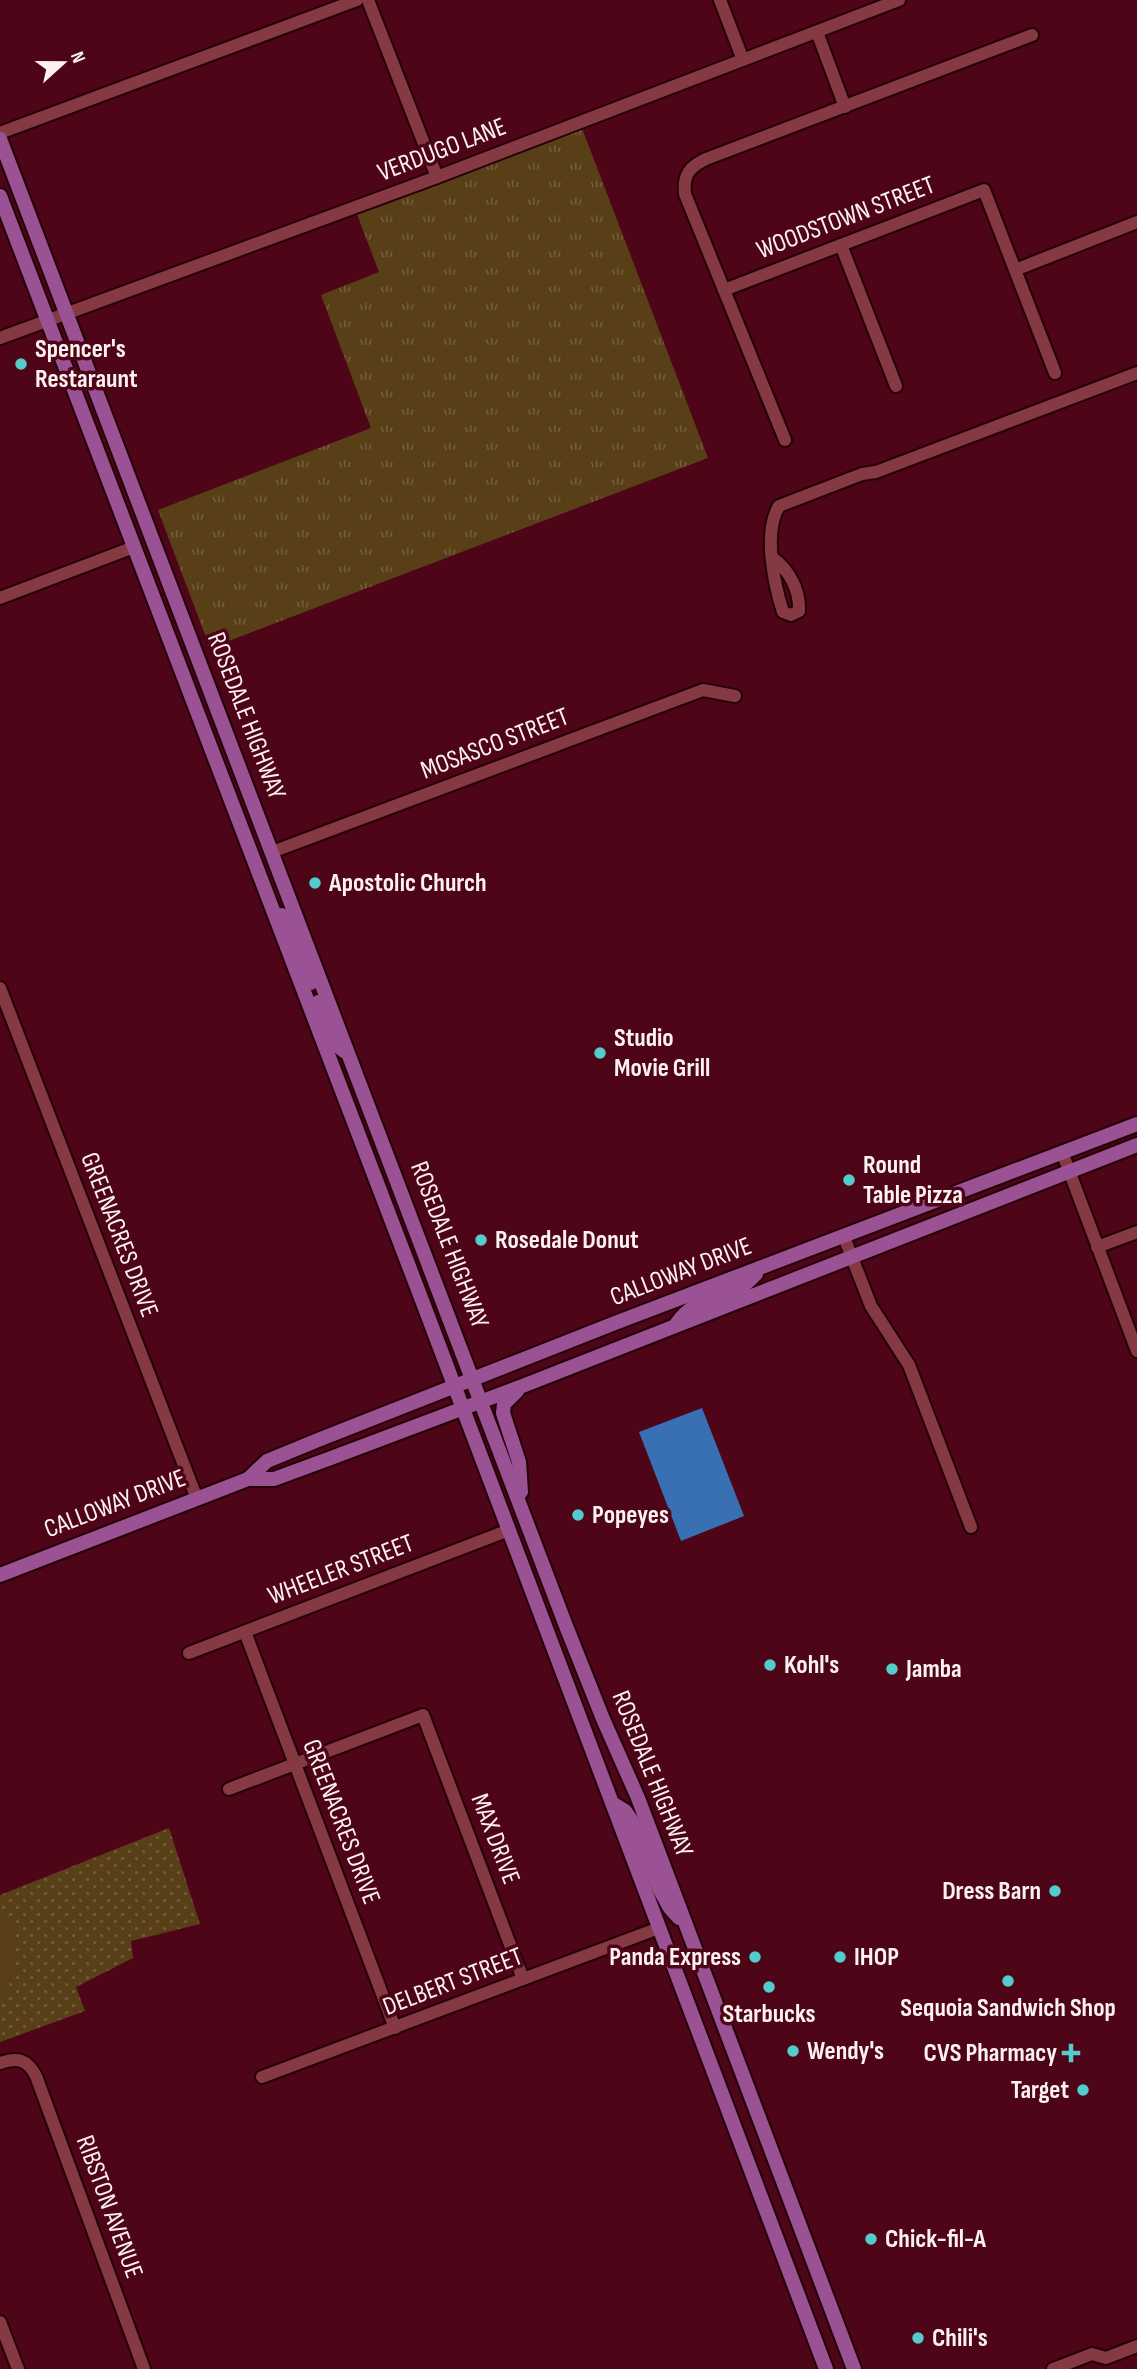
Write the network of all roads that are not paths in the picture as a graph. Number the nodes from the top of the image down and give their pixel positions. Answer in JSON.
{"nodes":[{"id":1,"x":357,"y":0,"type":"edge"},
{"id":2,"x":369,"y":0,"type":"edge"},
{"id":3,"x":720,"y":0,"type":"edge"},
{"id":4,"x":899,"y":0,"type":"edge"},
{"id":5,"x":817,"y":32,"type":"junction"},
{"id":6,"x":1032,"y":35,"type":"dead end"},
{"id":7,"x":743,"y":60,"type":"junction"},
{"id":8,"x":845,"y":107,"type":"junction"},
{"id":9,"x":0,"y":136,"type":"edge"},
{"id":10,"x":436,"y":177,"type":"junction"},
{"id":11,"x":0,"y":196,"type":"edge"},
{"id":12,"x":1137,"y":222,"type":"edge"},
{"id":13,"x":841,"y":245,"type":"junction"},
{"id":14,"x":1015,"y":270,"type":"junction"},
{"id":15,"x":724,"y":290,"type":"junction"},
{"id":16,"x":66,"y":313,"type":"junction"},
{"id":17,"x":48,"y":320,"type":"junction"},
{"id":18,"x":0,"y":338,"type":"edge"},
{"id":19,"x":1055,"y":373,"type":"dead end"},
{"id":20,"x":1137,"y":373,"type":"edge"},
{"id":21,"x":896,"y":386,"type":"dead end"},
{"id":22,"x":90,"y":431,"type":"junction"},
{"id":23,"x":785,"y":440,"type":"dead end"},
{"id":24,"x":138,"y":502,"type":"junction"},
{"id":25,"x":134,"y":547,"type":"junction"},
{"id":26,"x":773,"y":558,"type":"dead end"},
{"id":27,"x":0,"y":598,"type":"edge"},
{"id":28,"x":208,"y":685,"type":"junction"},
{"id":29,"x":735,"y":696,"type":"dead end"},
{"id":30,"x":272,"y":852,"type":"junction"},
{"id":31,"x":259,"y":874,"type":"junction"},
{"id":32,"x":0,"y":988,"type":"edge"},
{"id":33,"x":349,"y":1054,"type":"junction"},
{"id":34,"x":331,"y":1064,"type":"junction"},
{"id":35,"x":1137,"y":1124,"type":"edge"},
{"id":36,"x":1137,"y":1145,"type":"edge"},
{"id":37,"x":385,"y":1148,"type":"junction"},
{"id":38,"x":1062,"y":1152,"type":"junction"},
{"id":39,"x":1069,"y":1172,"type":"junction"},
{"id":40,"x":1137,"y":1232,"type":"edge"},
{"id":41,"x":844,"y":1237,"type":"junction"},
{"id":42,"x":1097,"y":1247,"type":"junction"},
{"id":43,"x":851,"y":1256,"type":"junction"},
{"id":44,"x":765,"y":1267,"type":"junction"},
{"id":45,"x":677,"y":1324,"type":"junction"},
{"id":46,"x":1137,"y":1352,"type":"edge"},
{"id":47,"x":473,"y":1379,"type":"junction"},
{"id":48,"x":525,"y":1385,"type":"junction"},
{"id":49,"x":455,"y":1386,"type":"junction"},
{"id":50,"x":482,"y":1401,"type":"junction"},
{"id":51,"x":463,"y":1408,"type":"junction"},
{"id":52,"x":248,"y":1479,"type":"junction"},
{"id":53,"x":197,"y":1499,"type":"junction"},
{"id":54,"x":527,"y":1521,"type":"junction"},
{"id":55,"x":971,"y":1527,"type":"dead end"},
{"id":56,"x":509,"y":1530,"type":"junction"},
{"id":57,"x":0,"y":1575,"type":"edge"},
{"id":58,"x":245,"y":1632,"type":"junction"},
{"id":59,"x":189,"y":1653,"type":"dead end"},
{"id":60,"x":295,"y":1764,"type":"junction"},
{"id":61,"x":229,"y":1789,"type":"dead end"},
{"id":62,"x":612,"y":1803,"type":"junction"},
{"id":63,"x":687,"y":1927,"type":"junction"},
{"id":64,"x":659,"y":1928,"type":"junction"},
{"id":65,"x":523,"y":1979,"type":"junction"},
{"id":66,"x":395,"y":2028,"type":"junction"},
{"id":67,"x":0,"y":2063,"type":"edge"},
{"id":68,"x":262,"y":2077,"type":"dead end"},
{"id":69,"x":0,"y":2322,"type":"edge"},
{"id":70,"x":1137,"y":2346,"type":"edge"},
{"id":71,"x":1102,"y":2363,"type":"edge"},
{"id":72,"x":18,"y":2369,"type":"edge"},
{"id":73,"x":144,"y":2369,"type":"edge"},
{"id":74,"x":826,"y":2369,"type":"edge"},
{"id":75,"x":854,"y":2369,"type":"edge"},
{"id":76,"x":1053,"y":2369,"type":"edge"}],
"edges":[{"from":1,"to":9,"type":"street"},
{"from":2,"to":10,"type":"street"},
{"from":3,"to":7,"type":"street"},
{"from":4,"to":5,"type":"street","name":"VERDUGO LANE"},
{"from":5,"to":7,"type":"street","name":"VERDUGO LANE"},
{"from":5,"to":8,"type":"street"},
{"from":6,"to":8,"type":"street"},
{"from":7,"to":10,"type":"street","name":"VERDUGO LANE"},
{"from":8,"to":15,"type":"street"},
{"from":9,"to":16,"type":"main road","name":"ROSEDALE HIGHWAY"},
{"from":10,"to":16,"type":"street","name":"VERDUGO LANE"},
{"from":11,"to":17,"type":"main road","name":"ROSEDALE HIGHWAY"},
{"from":12,"to":14,"type":"street"},
{"from":13,"to":14,"type":"street","name":"WOODSTOWN STREET"},
{"from":13,"to":15,"type":"street","name":"WOODSTOWN STREET"},
{"from":13,"to":21,"type":"street"},
{"from":14,"to":19,"type":"street"},
{"from":15,"to":23,"type":"street"},
{"from":16,"to":17,"type":"street","name":"VERDUGO LANE"},
{"from":16,"to":24,"type":"main road","name":"ROSEDALE HIGHWAY"},
{"from":17,"to":18,"type":"street","name":"VERDUGO LANE"},
{"from":17,"to":22,"type":"main road","name":"ROSEDALE HIGHWAY"},
{"from":20,"to":26,"type":"street"},
{"from":22,"to":24,"type":"main road"},
{"from":22,"to":25,"type":"main road","name":"ROSEDALE HIGHWAY"},
{"from":24,"to":28,"type":"main road","name":"ROSEDALE HIGHWAY"},
{"from":25,"to":27,"type":"street"},
{"from":25,"to":28,"type":"main road"},
{"from":25,"to":31,"type":"main road","name":"ROSEDALE HIGHWAY"},
{"from":28,"to":30,"type":"main road","name":"ROSEDALE HIGHWAY"},
{"from":29,"to":30,"type":"street","name":"MOSASCO STREET"},
{"from":30,"to":33,"type":"main road","name":"ROSEDALE HIGHWAY"},
{"from":31,"to":33,"type":"main road"},
{"from":31,"to":34,"type":"main road","name":"ROSEDALE HIGHWAY"},
{"from":32,"to":53,"type":"street","name":"GREENACRES DRIVE"},
{"from":33,"to":37,"type":"main road","name":"ROSEDALE HIGHWAY"},
{"from":34,"to":37,"type":"main road"},
{"from":34,"to":49,"type":"main road","name":"ROSEDALE HIGHWAY"},
{"from":35,"to":38,"type":"main road","name":"CALLOWAY DRIVE"},
{"from":36,"to":39,"type":"main road","name":"CALLOWAY DRIVE"},
{"from":37,"to":47,"type":"main road","name":"ROSEDALE HIGHWAY"},
{"from":38,"to":39,"type":"street"},
{"from":38,"to":41,"type":"main road","name":"CALLOWAY DRIVE"},
{"from":39,"to":42,"type":"street"},
{"from":39,"to":43,"type":"main road","name":"CALLOWAY DRIVE"},
{"from":40,"to":42,"type":"street"},
{"from":41,"to":43,"type":"street"},
{"from":41,"to":44,"type":"main road","name":"CALLOWAY DRIVE"},
{"from":42,"to":46,"type":"street"},
{"from":43,"to":45,"type":"main road","name":"CALLOWAY DRIVE"},
{"from":43,"to":55,"type":"street"},
{"from":44,"to":45,"type":"main road"},
{"from":44,"to":47,"type":"main road","name":"CALLOWAY DRIVE"},
{"from":45,"to":48,"type":"main road","name":"CALLOWAY DRIVE"},
{"from":47,"to":49,"type":"main road","name":"CALLOWAY DRIVE"},
{"from":47,"to":50,"type":"main road","name":"ROSEDALE HIGHWAY"},
{"from":48,"to":50,"type":"main road","name":"CALLOWAY DRIVE"},
{"from":48,"to":54,"type":"main road"},
{"from":49,"to":51,"type":"main road","name":"ROSEDALE HIGHWAY"},
{"from":49,"to":52,"type":"main road","name":"CALLOWAY DRIVE"},
{"from":50,"to":51,"type":"main road","name":"CALLOWAY DRIVE"},
{"from":50,"to":54,"type":"main road","name":"ROSEDALE HIGHWAY"},
{"from":51,"to":52,"type":"main road","name":"CALLOWAY DRIVE"},
{"from":51,"to":56,"type":"main road","name":"ROSEDALE HIGHWAY"},
{"from":52,"to":53,"type":"main road","name":"CALLOWAY DRIVE"},
{"from":53,"to":57,"type":"main road","name":"CALLOWAY DRIVE"},
{"from":54,"to":63,"type":"main road","name":"ROSEDALE HIGHWAY"},
{"from":56,"to":58,"type":"street","name":"WHEELER STREET"},
{"from":56,"to":62,"type":"main road","name":"ROSEDALE HIGHWAY"},
{"from":58,"to":59,"type":"street","name":"WHEELER STREET"},
{"from":58,"to":60,"type":"street","name":"GREENACRES DRIVE"},
{"from":60,"to":61,"type":"street"},
{"from":60,"to":65,"type":"street","name":"MAX DRIVE"},
{"from":60,"to":66,"type":"street","name":"GREENACRES DRIVE"},
{"from":62,"to":63,"type":"main road"},
{"from":62,"to":64,"type":"main road","name":"ROSEDALE HIGHWAY"},
{"from":63,"to":75,"type":"main road","name":"ROSEDALE HIGHWAY"},
{"from":64,"to":65,"type":"street","name":"DELBERT STREET"},
{"from":64,"to":74,"type":"main road","name":"ROSEDALE HIGHWAY"},
{"from":65,"to":66,"type":"street","name":"DELBERT STREET"},
{"from":66,"to":68,"type":"street","name":"DELBERT STREET"},
{"from":67,"to":73,"type":"street","name":"RIBSTON AVENUE"},
{"from":69,"to":72,"type":"street"},
{"from":70,"to":71,"type":"street"},
{"from":71,"to":76,"type":"street"}]}
